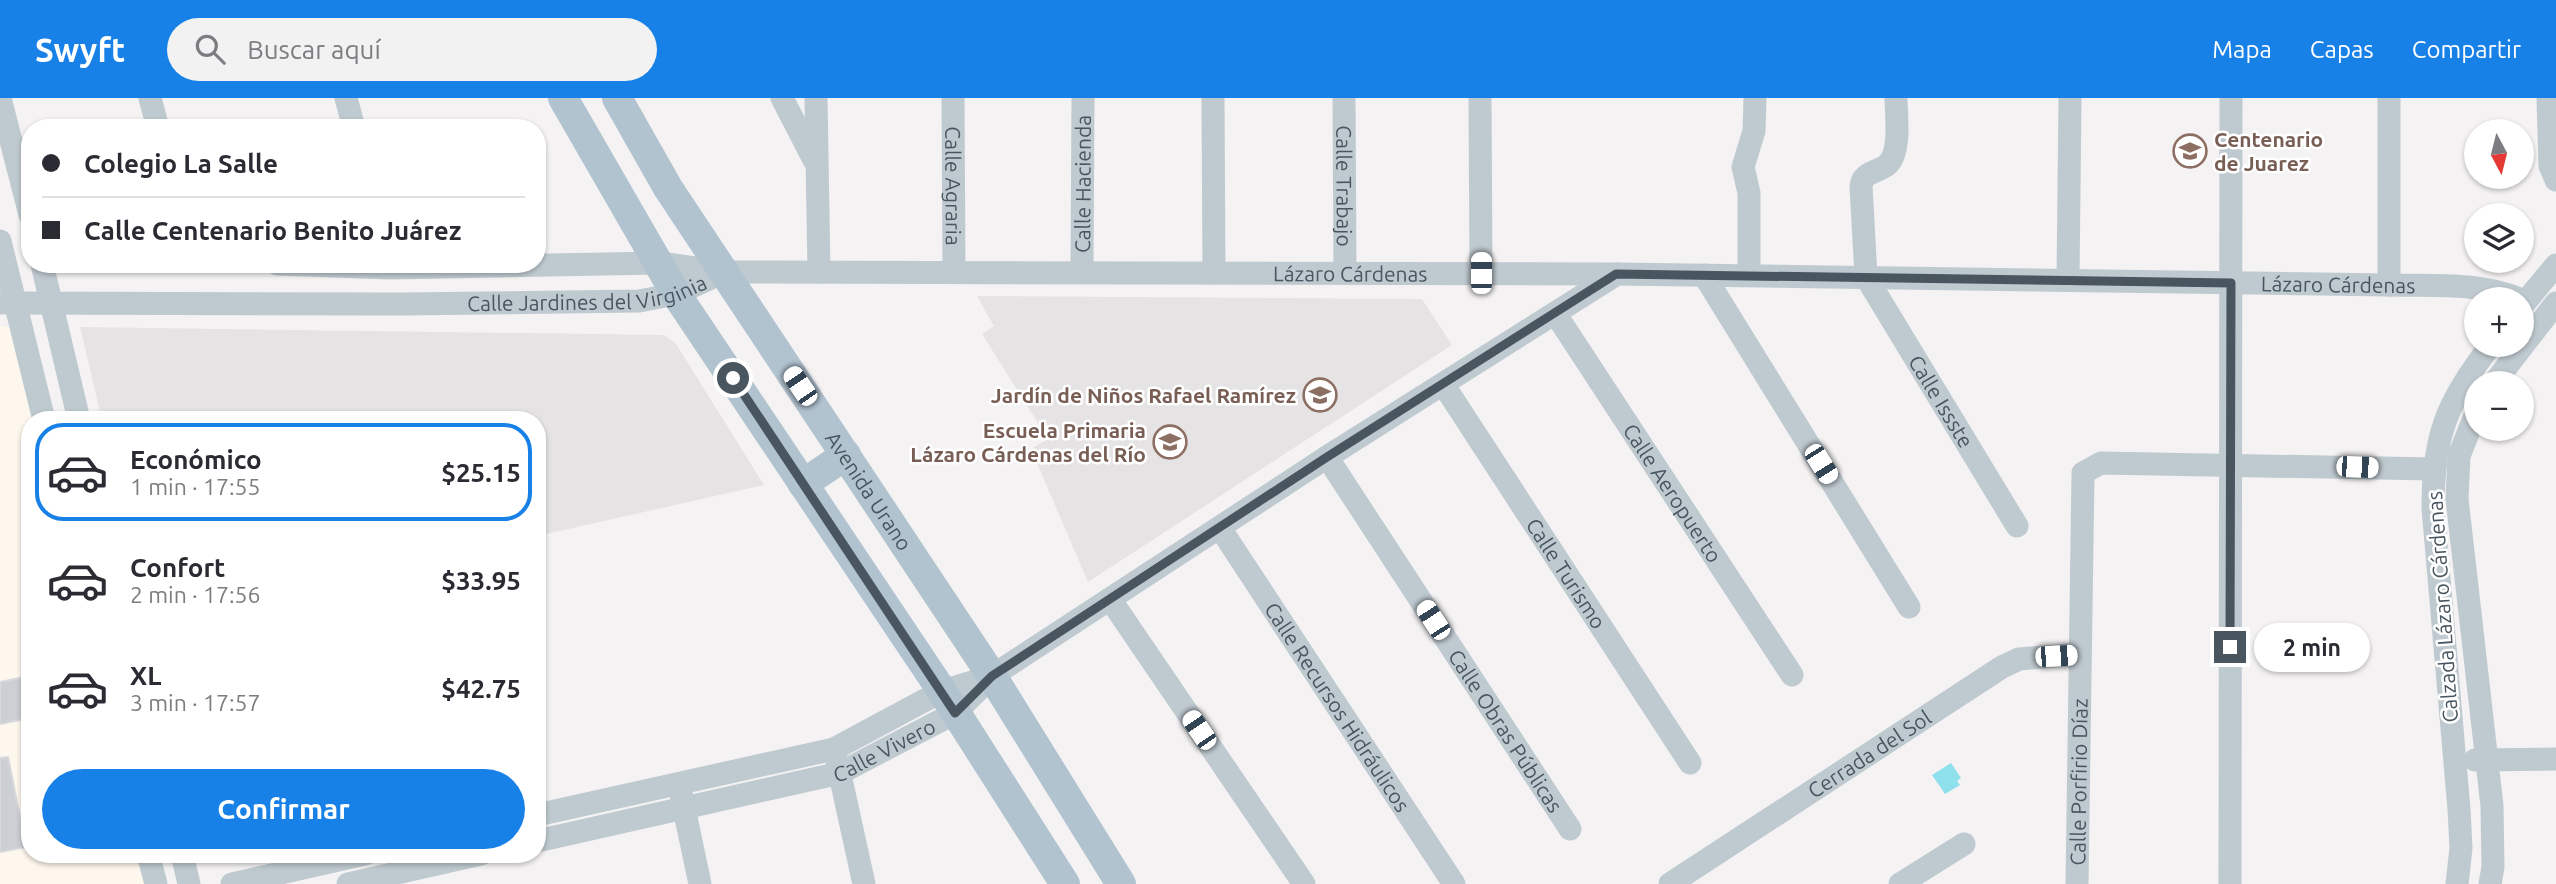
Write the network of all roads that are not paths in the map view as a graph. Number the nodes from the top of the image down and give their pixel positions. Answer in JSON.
{"nodes":[{"id":1,"x":0,"y":98,"type":"edge"},
{"id":2,"x":150,"y":98,"type":"edge"},
{"id":3,"x":346,"y":98,"type":"edge"},
{"id":4,"x":563,"y":98,"type":"edge"},
{"id":5,"x":617,"y":98,"type":"edge"},
{"id":6,"x":782,"y":98,"type":"edge"},
{"id":7,"x":816,"y":98,"type":"edge"},
{"id":8,"x":953,"y":98,"type":"edge"},
{"id":9,"x":1083,"y":98,"type":"edge"},
{"id":10,"x":1213,"y":98,"type":"edge"},
{"id":11,"x":1344,"y":98,"type":"edge"},
{"id":12,"x":1480,"y":98,"type":"edge"},
{"id":13,"x":1755,"y":98,"type":"edge"},
{"id":14,"x":1896,"y":98,"type":"edge"},
{"id":15,"x":2070,"y":98,"type":"edge"},
{"id":16,"x":2231,"y":98,"type":"edge"},
{"id":17,"x":2389,"y":98,"type":"edge"},
{"id":18,"x":2548,"y":98,"type":"edge"},
{"id":19,"x":156,"y":119,"type":"edge"},
{"id":20,"x":352,"y":119,"type":"edge"},
{"id":21,"x":815,"y":163,"type":"junction"},
{"id":22,"x":21,"y":180,"type":"edge"},
{"id":23,"x":2556,"y":180,"type":"edge"},
{"id":24,"x":2,"y":255,"type":"edge"},
{"id":25,"x":21,"y":259,"type":"edge"},
{"id":26,"x":660,"y":263,"type":"junction"},
{"id":27,"x":546,"y":264,"type":"edge"},
{"id":28,"x":2556,"y":265,"type":"edge"},
{"id":29,"x":724,"y":272,"type":"junction"},
{"id":30,"x":819,"y":272,"type":"junction"},
{"id":31,"x":954,"y":272,"type":"junction"},
{"id":32,"x":1083,"y":272,"type":"junction"},
{"id":33,"x":44,"y":273,"type":"edge"},
{"id":34,"x":393,"y":273,"type":"edge"},
{"id":35,"x":1214,"y":273,"type":"junction"},
{"id":36,"x":1345,"y":273,"type":"junction"},
{"id":37,"x":1481,"y":273,"type":"junction"},
{"id":38,"x":1616,"y":274,"type":"junction"},
{"id":39,"x":1703,"y":275,"type":"junction"},
{"id":40,"x":1749,"y":275,"type":"junction"},
{"id":41,"x":1866,"y":277,"type":"junction"},
{"id":42,"x":2068,"y":281,"type":"junction"},
{"id":43,"x":2231,"y":283,"type":"junction"},
{"id":44,"x":2389,"y":285,"type":"junction"},
{"id":45,"x":2468,"y":287,"type":"edge"},
{"id":46,"x":2534,"y":289,"type":"edge"},
{"id":47,"x":676,"y":294,"type":"junction"},
{"id":48,"x":8,"y":303,"type":"edge"},
{"id":49,"x":51,"y":303,"type":"junction"},
{"id":50,"x":401,"y":304,"type":"junction"},
{"id":51,"x":2534,"y":308,"type":"edge"},
{"id":52,"x":1555,"y":313,"type":"junction"},
{"id":53,"x":2552,"y":317,"type":"edge"},
{"id":54,"x":2481,"y":357,"type":"edge"},
{"id":55,"x":2505,"y":371,"type":"edge"},
{"id":56,"x":1443,"y":384,"type":"junction"},
{"id":57,"x":41,"y":411,"type":"edge"},
{"id":58,"x":77,"y":411,"type":"edge"},
{"id":59,"x":2465,"y":441,"type":"edge"},
{"id":60,"x":846,"y":455,"type":"junction"},
{"id":61,"x":1327,"y":457,"type":"junction"},
{"id":62,"x":2230,"y":463,"type":"junction"},
{"id":63,"x":2433,"y":469,"type":"junction"},
{"id":64,"x":803,"y":484,"type":"junction"},
{"id":65,"x":2017,"y":526,"type":"dead end"},
{"id":66,"x":1220,"y":528,"type":"junction"},
{"id":67,"x":1110,"y":599,"type":"junction"},
{"id":68,"x":1909,"y":607,"type":"dead end"},
{"id":69,"x":2079,"y":654,"type":"junction"},
{"id":70,"x":1792,"y":674,"type":"dead end"},
{"id":71,"x":992,"y":676,"type":"junction"},
{"id":72,"x":948,"y":702,"type":"junction"},
{"id":73,"x":834,"y":749,"type":"junction"},
{"id":74,"x":2556,"y":759,"type":"edge"},
{"id":75,"x":2488,"y":760,"type":"junction"},
{"id":76,"x":2454,"y":762,"type":"junction"},
{"id":77,"x":1690,"y":763,"type":"dead end"},
{"id":78,"x":840,"y":773,"type":"junction"},
{"id":79,"x":679,"y":783,"type":"junction"},
{"id":80,"x":684,"y":808,"type":"junction"},
{"id":81,"x":546,"y":813,"type":"edge"},
{"id":82,"x":1570,"y":828,"type":"dead end"},
{"id":83,"x":546,"y":837,"type":"edge"},
{"id":84,"x":1964,"y":844,"type":"dead end"},
{"id":85,"x":150,"y":863,"type":"edge"},
{"id":86,"x":183,"y":863,"type":"edge"},
{"id":87,"x":325,"y":863,"type":"edge"},
{"id":88,"x":423,"y":863,"type":"edge"},
{"id":89,"x":156,"y":884,"type":"edge"},
{"id":90,"x":188,"y":884,"type":"edge"},
{"id":91,"x":232,"y":884,"type":"edge"},
{"id":92,"x":348,"y":884,"type":"edge"},
{"id":93,"x":699,"y":884,"type":"edge"},
{"id":94,"x":864,"y":884,"type":"edge"},
{"id":95,"x":1065,"y":884,"type":"edge"},
{"id":96,"x":1121,"y":884,"type":"edge"},
{"id":97,"x":1304,"y":884,"type":"edge"},
{"id":98,"x":1454,"y":884,"type":"edge"},
{"id":99,"x":1670,"y":884,"type":"edge"},
{"id":100,"x":1900,"y":884,"type":"edge"},
{"id":101,"x":2077,"y":884,"type":"edge"},
{"id":102,"x":2230,"y":884,"type":"edge"},
{"id":103,"x":2457,"y":884,"type":"edge"},
{"id":104,"x":2490,"y":884,"type":"edge"}],
"edges":[{"from":1,"to":22,"type":"street"},
{"from":2,"to":19,"type":"street"},
{"from":3,"to":20,"type":"street"},
{"from":4,"to":26,"type":"main road"},
{"from":5,"to":29,"type":"main road","name":"Avenida Urano"},
{"from":6,"to":21,"type":"street"},
{"from":7,"to":21,"type":"street"},
{"from":8,"to":31,"type":"street","name":"Calle Agraria"},
{"from":9,"to":32,"type":"street","name":"Calle Hacienda"},
{"from":10,"to":35,"type":"street"},
{"from":11,"to":36,"type":"street","name":"Calle Trabajo"},
{"from":12,"to":37,"type":"street"},
{"from":13,"to":40,"type":"street"},
{"from":14,"to":41,"type":"street"},
{"from":15,"to":42,"type":"street"},
{"from":16,"to":43,"type":"street"},
{"from":17,"to":44,"type":"street"},
{"from":18,"to":23,"type":"street"},
{"from":21,"to":30,"type":"street"},
{"from":24,"to":25,"type":"street"},
{"from":24,"to":48,"type":"street"},
{"from":26,"to":27,"type":"street","name":"Calle Jardines del Virginia"},
{"from":26,"to":29,"type":"street","name":"Calle Jardines del Virginia"},
{"from":26,"to":47,"type":"main road"},
{"from":28,"to":46,"type":"street"},
{"from":29,"to":30,"type":"street","name":"Lázaro Cárdenas"},
{"from":29,"to":47,"type":"street","name":"Calle Jardines del Virginia"},
{"from":29,"to":60,"type":"main road","name":"Avenida Urano"},
{"from":30,"to":31,"type":"street","name":"Lázaro Cárdenas"},
{"from":31,"to":32,"type":"street","name":"Lázaro Cárdenas"},
{"from":32,"to":35,"type":"street","name":"Lázaro Cárdenas"},
{"from":33,"to":49,"type":"street"},
{"from":34,"to":50,"type":"street"},
{"from":35,"to":36,"type":"street","name":"Lázaro Cárdenas"},
{"from":36,"to":37,"type":"street","name":"Lázaro Cárdenas"},
{"from":37,"to":38,"type":"street","name":"Lázaro Cárdenas"},
{"from":38,"to":39,"type":"street","name":"Lázaro Cárdenas"},
{"from":38,"to":52,"type":"street","name":"Calle Vivero"},
{"from":39,"to":40,"type":"street","name":"Lázaro Cárdenas"},
{"from":39,"to":68,"type":"street"},
{"from":40,"to":41,"type":"street","name":"Lázaro Cárdenas"},
{"from":41,"to":42,"type":"street","name":"Lázaro Cárdenas"},
{"from":41,"to":65,"type":"street","name":"Calle Issste"},
{"from":42,"to":43,"type":"street","name":"Lázaro Cárdenas"},
{"from":43,"to":44,"type":"street","name":"Lázaro Cárdenas"},
{"from":43,"to":62,"type":"street"},
{"from":44,"to":45,"type":"street","name":"Lázaro Cárdenas"},
{"from":47,"to":50,"type":"street","name":"Calle Jardines del Virginia"},
{"from":47,"to":64,"type":"main road"},
{"from":48,"to":49,"type":"street","name":"Calle Jardines del Virginia"},
{"from":48,"to":57,"type":"street"},
{"from":49,"to":50,"type":"street","name":"Calle Jardines del Virginia"},
{"from":49,"to":58,"type":"street"},
{"from":51,"to":53,"type":"street","name":"Lázaro Cárdenas"},
{"from":52,"to":56,"type":"street","name":"Calle Vivero"},
{"from":52,"to":70,"type":"street","name":"Calle Aeropuerto"},
{"from":53,"to":55,"type":"street"},
{"from":54,"to":63,"type":"street","name":"Calzada Lázaro Cárdenas"},
{"from":56,"to":61,"type":"street","name":"Calle Vivero"},
{"from":56,"to":77,"type":"street","name":"Calle Turismo"},
{"from":59,"to":75,"type":"street","name":"Calzada Lázaro Cárdenas"},
{"from":60,"to":64,"type":"main road"},
{"from":60,"to":71,"type":"main road","name":"Avenida Urano"},
{"from":61,"to":66,"type":"street","name":"Calle Vivero"},
{"from":61,"to":82,"type":"street","name":"Calle Obras Públicas"},
{"from":62,"to":63,"type":"street"},
{"from":62,"to":69,"type":"street","name":"Calle Porfirio Díaz"},
{"from":62,"to":102,"type":"street"},
{"from":63,"to":76,"type":"street","name":"Calzada Lázaro Cárdenas"},
{"from":64,"to":72,"type":"main road"},
{"from":66,"to":67,"type":"street","name":"Calle Vivero"},
{"from":66,"to":98,"type":"street","name":"Calle Recursos Hidráulicos"},
{"from":67,"to":71,"type":"street","name":"Calle Vivero"},
{"from":67,"to":97,"type":"street"},
{"from":69,"to":99,"type":"street","name":"Cerrada del Sol"},
{"from":69,"to":101,"type":"street","name":"Calle Porfirio Díaz"},
{"from":71,"to":72,"type":"street","name":"Calle Vivero"},
{"from":71,"to":96,"type":"main road","name":"Avenida Urano"},
{"from":72,"to":73,"type":"street","name":"Calle Vivero"},
{"from":72,"to":78,"type":"street","name":"Calle Vivero"},
{"from":72,"to":95,"type":"main road"},
{"from":73,"to":78,"type":"street"},
{"from":73,"to":79,"type":"street","name":"Calle Vivero"},
{"from":74,"to":75,"type":"street"},
{"from":75,"to":76,"type":"street"},
{"from":75,"to":104,"type":"street","name":"Calzada Lázaro Cárdenas"},
{"from":76,"to":103,"type":"street","name":"Calzada Lázaro Cárdenas"},
{"from":78,"to":80,"type":"street","name":"Calle Vivero"},
{"from":78,"to":94,"type":"street"},
{"from":79,"to":80,"type":"street"},
{"from":79,"to":81,"type":"street","name":"Calle Vivero"},
{"from":80,"to":83,"type":"street","name":"Calle Vivero"},
{"from":80,"to":93,"type":"street"},
{"from":84,"to":100,"type":"street"},
{"from":85,"to":89,"type":"street"},
{"from":86,"to":90,"type":"street"},
{"from":87,"to":91,"type":"street"},
{"from":88,"to":92,"type":"street"}]}
